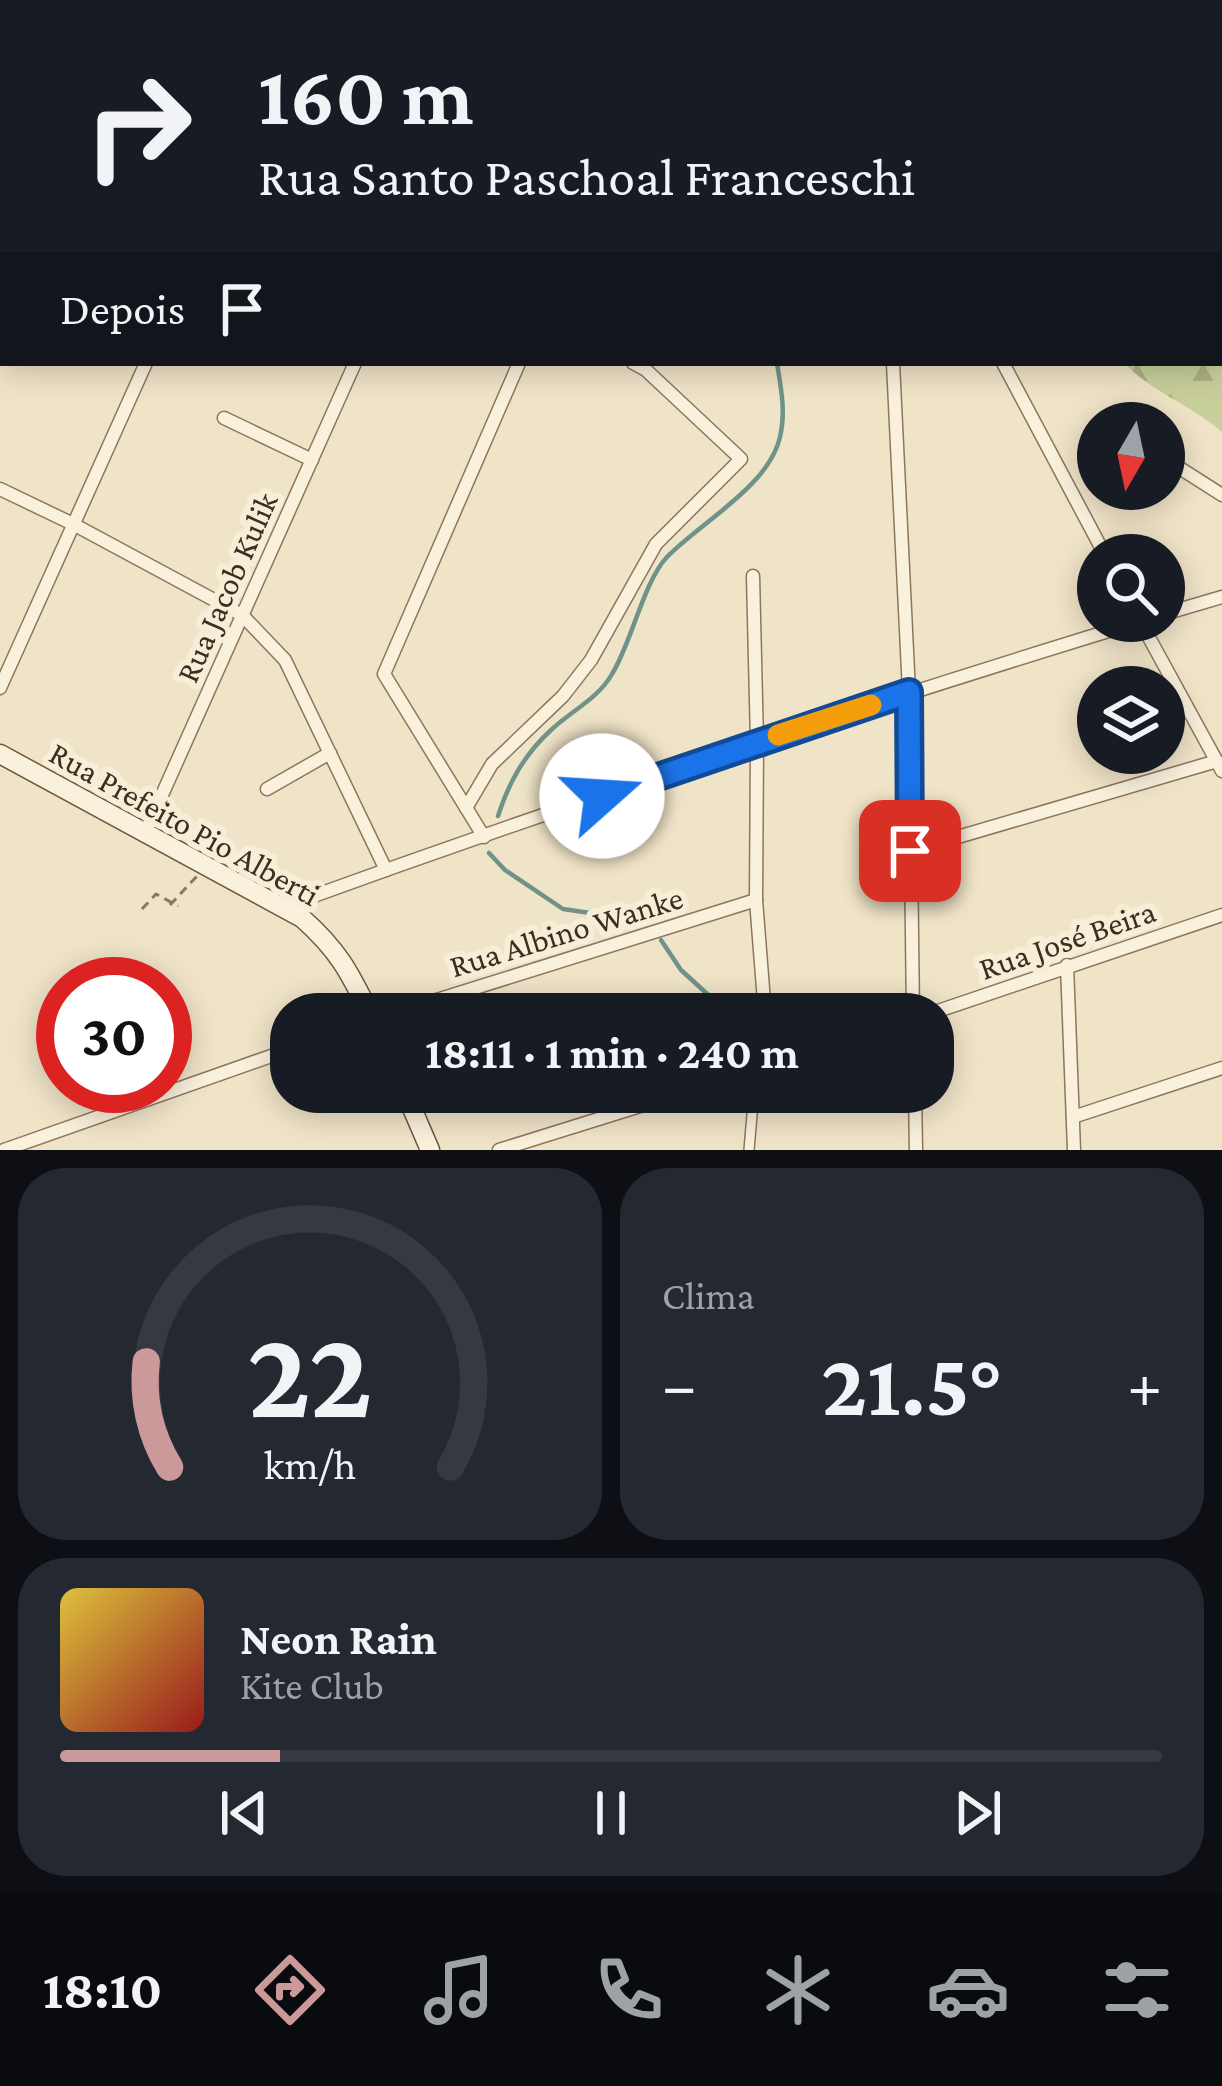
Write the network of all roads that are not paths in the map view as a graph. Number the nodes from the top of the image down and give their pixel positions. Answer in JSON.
{"nodes":[{"id":1,"x":145,"y":366,"type":"edge"},
{"id":2,"x":354,"y":366,"type":"edge"},
{"id":3,"x":518,"y":366,"type":"edge"},
{"id":4,"x":639,"y":366,"type":"edge"},
{"id":5,"x":893,"y":366,"type":"edge"},
{"id":6,"x":1005,"y":366,"type":"edge"},
{"id":7,"x":224,"y":418,"type":"dead end"},
{"id":8,"x":312,"y":460,"type":"junction"},
{"id":9,"x":1185,"y":471,"type":"edge"},
{"id":10,"x":0,"y":489,"type":"edge"},
{"id":11,"x":1222,"y":495,"type":"edge"},
{"id":12,"x":74,"y":524,"type":"junction"},
{"id":13,"x":1094,"y":534,"type":"edge"},
{"id":14,"x":753,"y":576,"type":"dead end"},
{"id":15,"x":1222,"y":597,"type":"edge"},
{"id":16,"x":1185,"y":608,"type":"edge"},
{"id":17,"x":242,"y":615,"type":"junction"},
{"id":18,"x":1077,"y":640,"type":"edge"},
{"id":19,"x":1151,"y":642,"type":"edge"},
{"id":20,"x":0,"y":688,"type":"edge"},
{"id":21,"x":909,"y":692,"type":"junction"},
{"id":22,"x":758,"y":742,"type":"junction"},
{"id":23,"x":330,"y":753,"type":"junction"},
{"id":24,"x":0,"y":754,"type":"edge"},
{"id":25,"x":1219,"y":766,"type":"edge"},
{"id":26,"x":267,"y":789,"type":"dead end"},
{"id":27,"x":466,"y":808,"type":"junction"},
{"id":28,"x":145,"y":833,"type":"junction"},
{"id":29,"x":484,"y":837,"type":"junction"},
{"id":30,"x":910,"y":851,"type":"junction"},
{"id":31,"x":386,"y":870,"type":"junction"},
{"id":32,"x":756,"y":900,"type":"junction"},
{"id":33,"x":282,"y":908,"type":"junction"},
{"id":34,"x":1222,"y":915,"type":"edge"},
{"id":35,"x":1067,"y":965,"type":"junction"},
{"id":36,"x":360,"y":993,"type":"edge"},
{"id":37,"x":459,"y":993,"type":"edge"},
{"id":38,"x":763,"y":993,"type":"edge"},
{"id":39,"x":913,"y":993,"type":"edge"},
{"id":40,"x":954,"y":1005,"type":"edge"},
{"id":41,"x":270,"y":1057,"type":"edge"},
{"id":42,"x":1222,"y":1068,"type":"edge"},
{"id":43,"x":414,"y":1113,"type":"edge"},
{"id":44,"x":618,"y":1113,"type":"edge"},
{"id":45,"x":752,"y":1113,"type":"edge"},
{"id":46,"x":915,"y":1113,"type":"edge"},
{"id":47,"x":1073,"y":1117,"type":"junction"},
{"id":48,"x":42,"y":1144,"type":"edge"},
{"id":49,"x":4,"y":1150,"type":"edge"},
{"id":50,"x":430,"y":1150,"type":"edge"},
{"id":51,"x":499,"y":1150,"type":"edge"},
{"id":52,"x":749,"y":1150,"type":"edge"},
{"id":53,"x":916,"y":1150,"type":"edge"},
{"id":54,"x":1074,"y":1150,"type":"edge"}],
"edges":[{"from":1,"to":12,"type":"street"},
{"from":2,"to":8,"type":"street","name":"Rua Jacob Kulik"},
{"from":3,"to":27,"type":"street"},
{"from":4,"to":27,"type":"street"},
{"from":5,"to":21,"type":"street"},
{"from":6,"to":13,"type":"street"},
{"from":7,"to":8,"type":"street"},
{"from":8,"to":17,"type":"street","name":"Rua Jacob Kulik"},
{"from":9,"to":11,"type":"street"},
{"from":10,"to":12,"type":"street"},
{"from":12,"to":17,"type":"street"},
{"from":12,"to":20,"type":"street"},
{"from":14,"to":22,"type":"street"},
{"from":15,"to":16,"type":"street"},
{"from":17,"to":23,"type":"street"},
{"from":17,"to":28,"type":"street","name":"Rua Jacob Kulik"},
{"from":18,"to":21,"type":"street"},
{"from":19,"to":25,"type":"street"},
{"from":21,"to":22,"type":"street"},
{"from":21,"to":30,"type":"street"},
{"from":22,"to":29,"type":"street"},
{"from":22,"to":32,"type":"street"},
{"from":23,"to":26,"type":"street"},
{"from":23,"to":31,"type":"street"},
{"from":24,"to":28,"type":"main road","name":"Rua Prefeito Pio Alberti"},
{"from":25,"to":30,"type":"street"},
{"from":27,"to":29,"type":"street"},
{"from":28,"to":33,"type":"main road","name":"Rua Prefeito Pio Alberti"},
{"from":29,"to":31,"type":"street"},
{"from":30,"to":39,"type":"street"},
{"from":31,"to":33,"type":"street"},
{"from":32,"to":37,"type":"street","name":"Rua Albino Wanke"},
{"from":32,"to":38,"type":"street"},
{"from":33,"to":36,"type":"main road","name":"Rua Prefeito Pio Alberti"},
{"from":34,"to":35,"type":"street","name":"Rua José Beira"},
{"from":35,"to":40,"type":"street","name":"Rua José Beira"},
{"from":35,"to":47,"type":"street"},
{"from":41,"to":48,"type":"street"},
{"from":42,"to":47,"type":"street"},
{"from":43,"to":50,"type":"main road"},
{"from":44,"to":51,"type":"street"},
{"from":45,"to":52,"type":"street"},
{"from":46,"to":53,"type":"street"},
{"from":47,"to":54,"type":"street"},
{"from":48,"to":49,"type":"street"}]}
